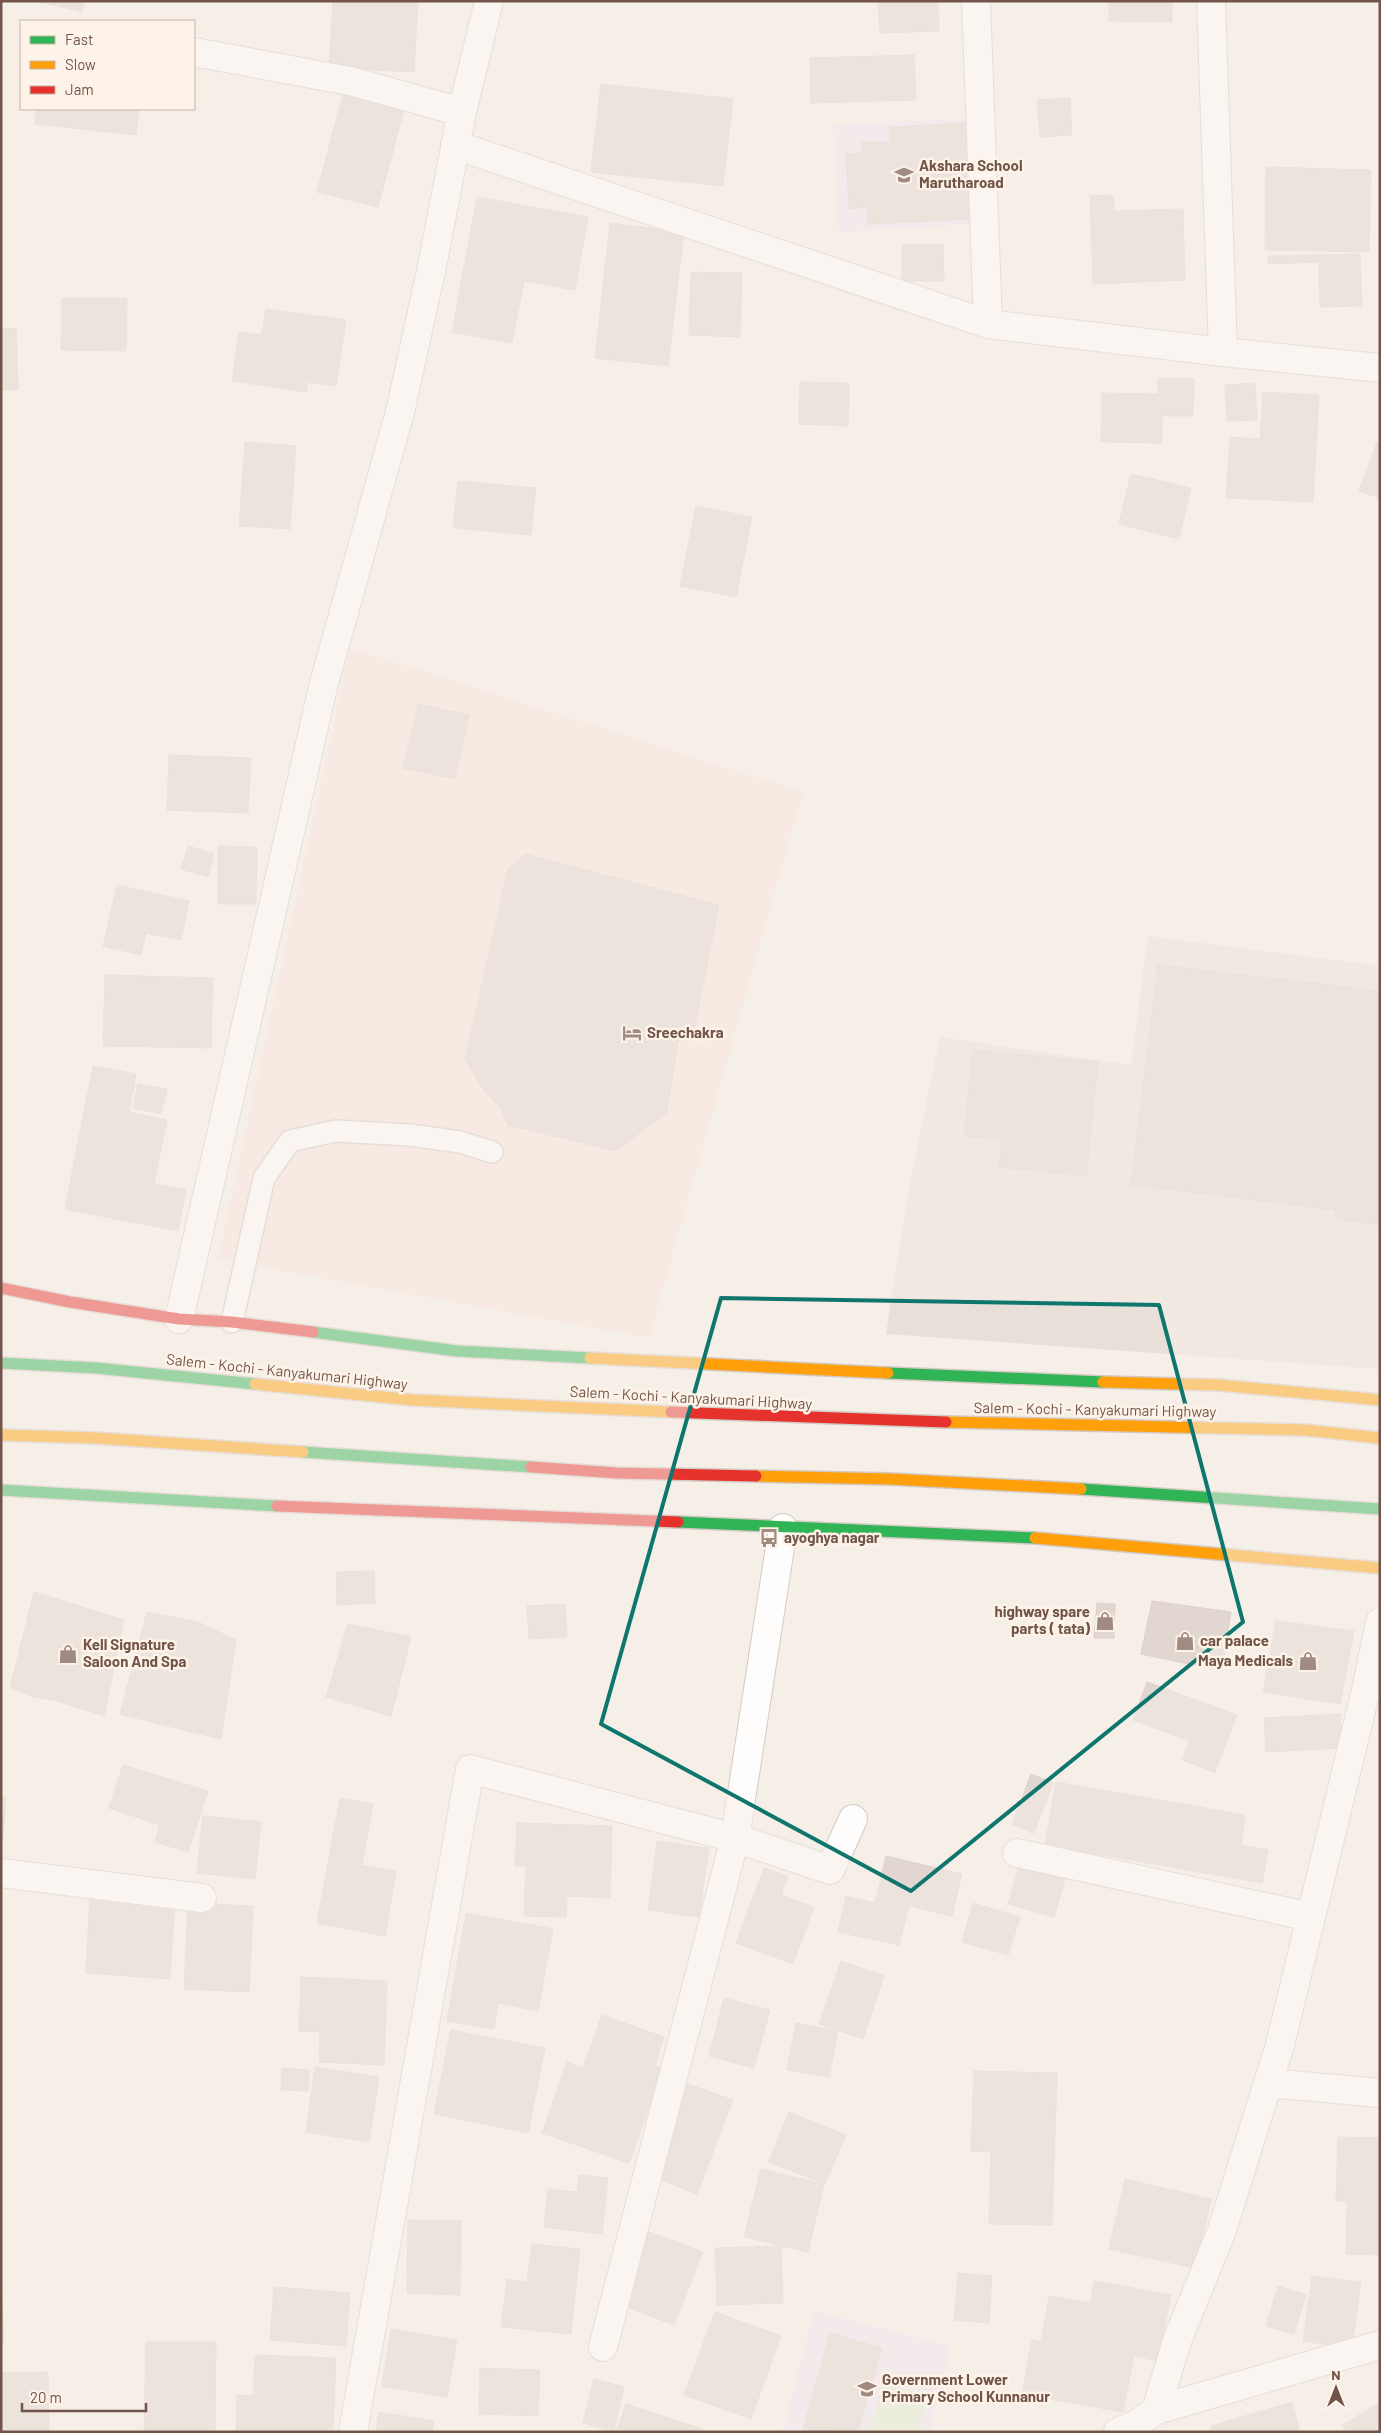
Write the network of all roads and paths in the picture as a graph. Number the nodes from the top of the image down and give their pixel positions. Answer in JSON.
{"nodes":[{"id":1,"x":489,"y":1,"type":"edge"},
{"id":2,"x":976,"y":1,"type":"edge"},
{"id":3,"x":1211,"y":1,"type":"edge"},
{"id":4,"x":195,"y":52,"type":"edge"},
{"id":5,"x":462,"y":112,"type":"junction"},
{"id":6,"x":455,"y":145,"type":"junction"},
{"id":7,"x":988,"y":324,"type":"junction"},
{"id":8,"x":1223,"y":352,"type":"junction"},
{"id":9,"x":1380,"y":368,"type":"edge"},
{"id":10,"x":492,"y":1152,"type":"dead end"},
{"id":11,"x":1,"y":1288,"type":"edge"},
{"id":12,"x":179,"y":1319,"type":"junction"},
{"id":13,"x":232,"y":1322,"type":"junction"},
{"id":14,"x":1,"y":1363,"type":"edge"},
{"id":15,"x":1380,"y":1400,"type":"edge"},
{"id":16,"x":1,"y":1436,"type":"edge"},
{"id":17,"x":1380,"y":1438,"type":"edge"},
{"id":18,"x":1,"y":1490,"type":"edge"},
{"id":19,"x":1380,"y":1509,"type":"edge"},
{"id":20,"x":783,"y":1528,"type":"junction"},
{"id":21,"x":1380,"y":1568,"type":"edge"},
{"id":22,"x":1380,"y":1622,"type":"edge"},
{"id":23,"x":853,"y":1818,"type":"dead end"},
{"id":24,"x":735,"y":1838,"type":"junction"},
{"id":25,"x":1017,"y":1853,"type":"dead end"},
{"id":26,"x":1,"y":1873,"type":"edge"},
{"id":27,"x":202,"y":1898,"type":"dead end"},
{"id":28,"x":1311,"y":1917,"type":"junction"},
{"id":29,"x":1268,"y":2083,"type":"junction"},
{"id":30,"x":1380,"y":2093,"type":"edge"},
{"id":31,"x":1380,"y":2345,"type":"edge"},
{"id":32,"x":603,"y":2347,"type":"dead end"},
{"id":33,"x":1156,"y":2410,"type":"junction"},
{"id":34,"x":354,"y":2432,"type":"edge"},
{"id":35,"x":1118,"y":2432,"type":"edge"}],
"edges":[{"from":1,"to":5,"type":"street"},
{"from":2,"to":7,"type":"street"},
{"from":3,"to":8,"type":"street"},
{"from":4,"to":5,"type":"street"},
{"from":5,"to":6,"type":"street"},
{"from":6,"to":7,"type":"street"},
{"from":6,"to":12,"type":"street"},
{"from":7,"to":8,"type":"street"},
{"from":8,"to":9,"type":"street"},
{"from":10,"to":13,"type":"lane"},
{"from":11,"to":12,"type":"main road"},
{"from":12,"to":13,"type":"main road"},
{"from":13,"to":15,"type":"main road"},
{"from":14,"to":17,"type":"main road","name":"Salem - Kochi - Kanyakumari Highway"},
{"from":16,"to":19,"type":"main road"},
{"from":18,"to":20,"type":"main road"},
{"from":20,"to":21,"type":"main road"},
{"from":20,"to":24,"type":"street"},
{"from":22,"to":28,"type":"street"},
{"from":23,"to":24,"type":"street"},
{"from":24,"to":32,"type":"street"},
{"from":24,"to":34,"type":"street"},
{"from":25,"to":28,"type":"street"},
{"from":26,"to":27,"type":"street"},
{"from":28,"to":29,"type":"street"},
{"from":29,"to":30,"type":"street"},
{"from":29,"to":33,"type":"street"},
{"from":31,"to":33,"type":"street"},
{"from":33,"to":35,"type":"street"}]}
